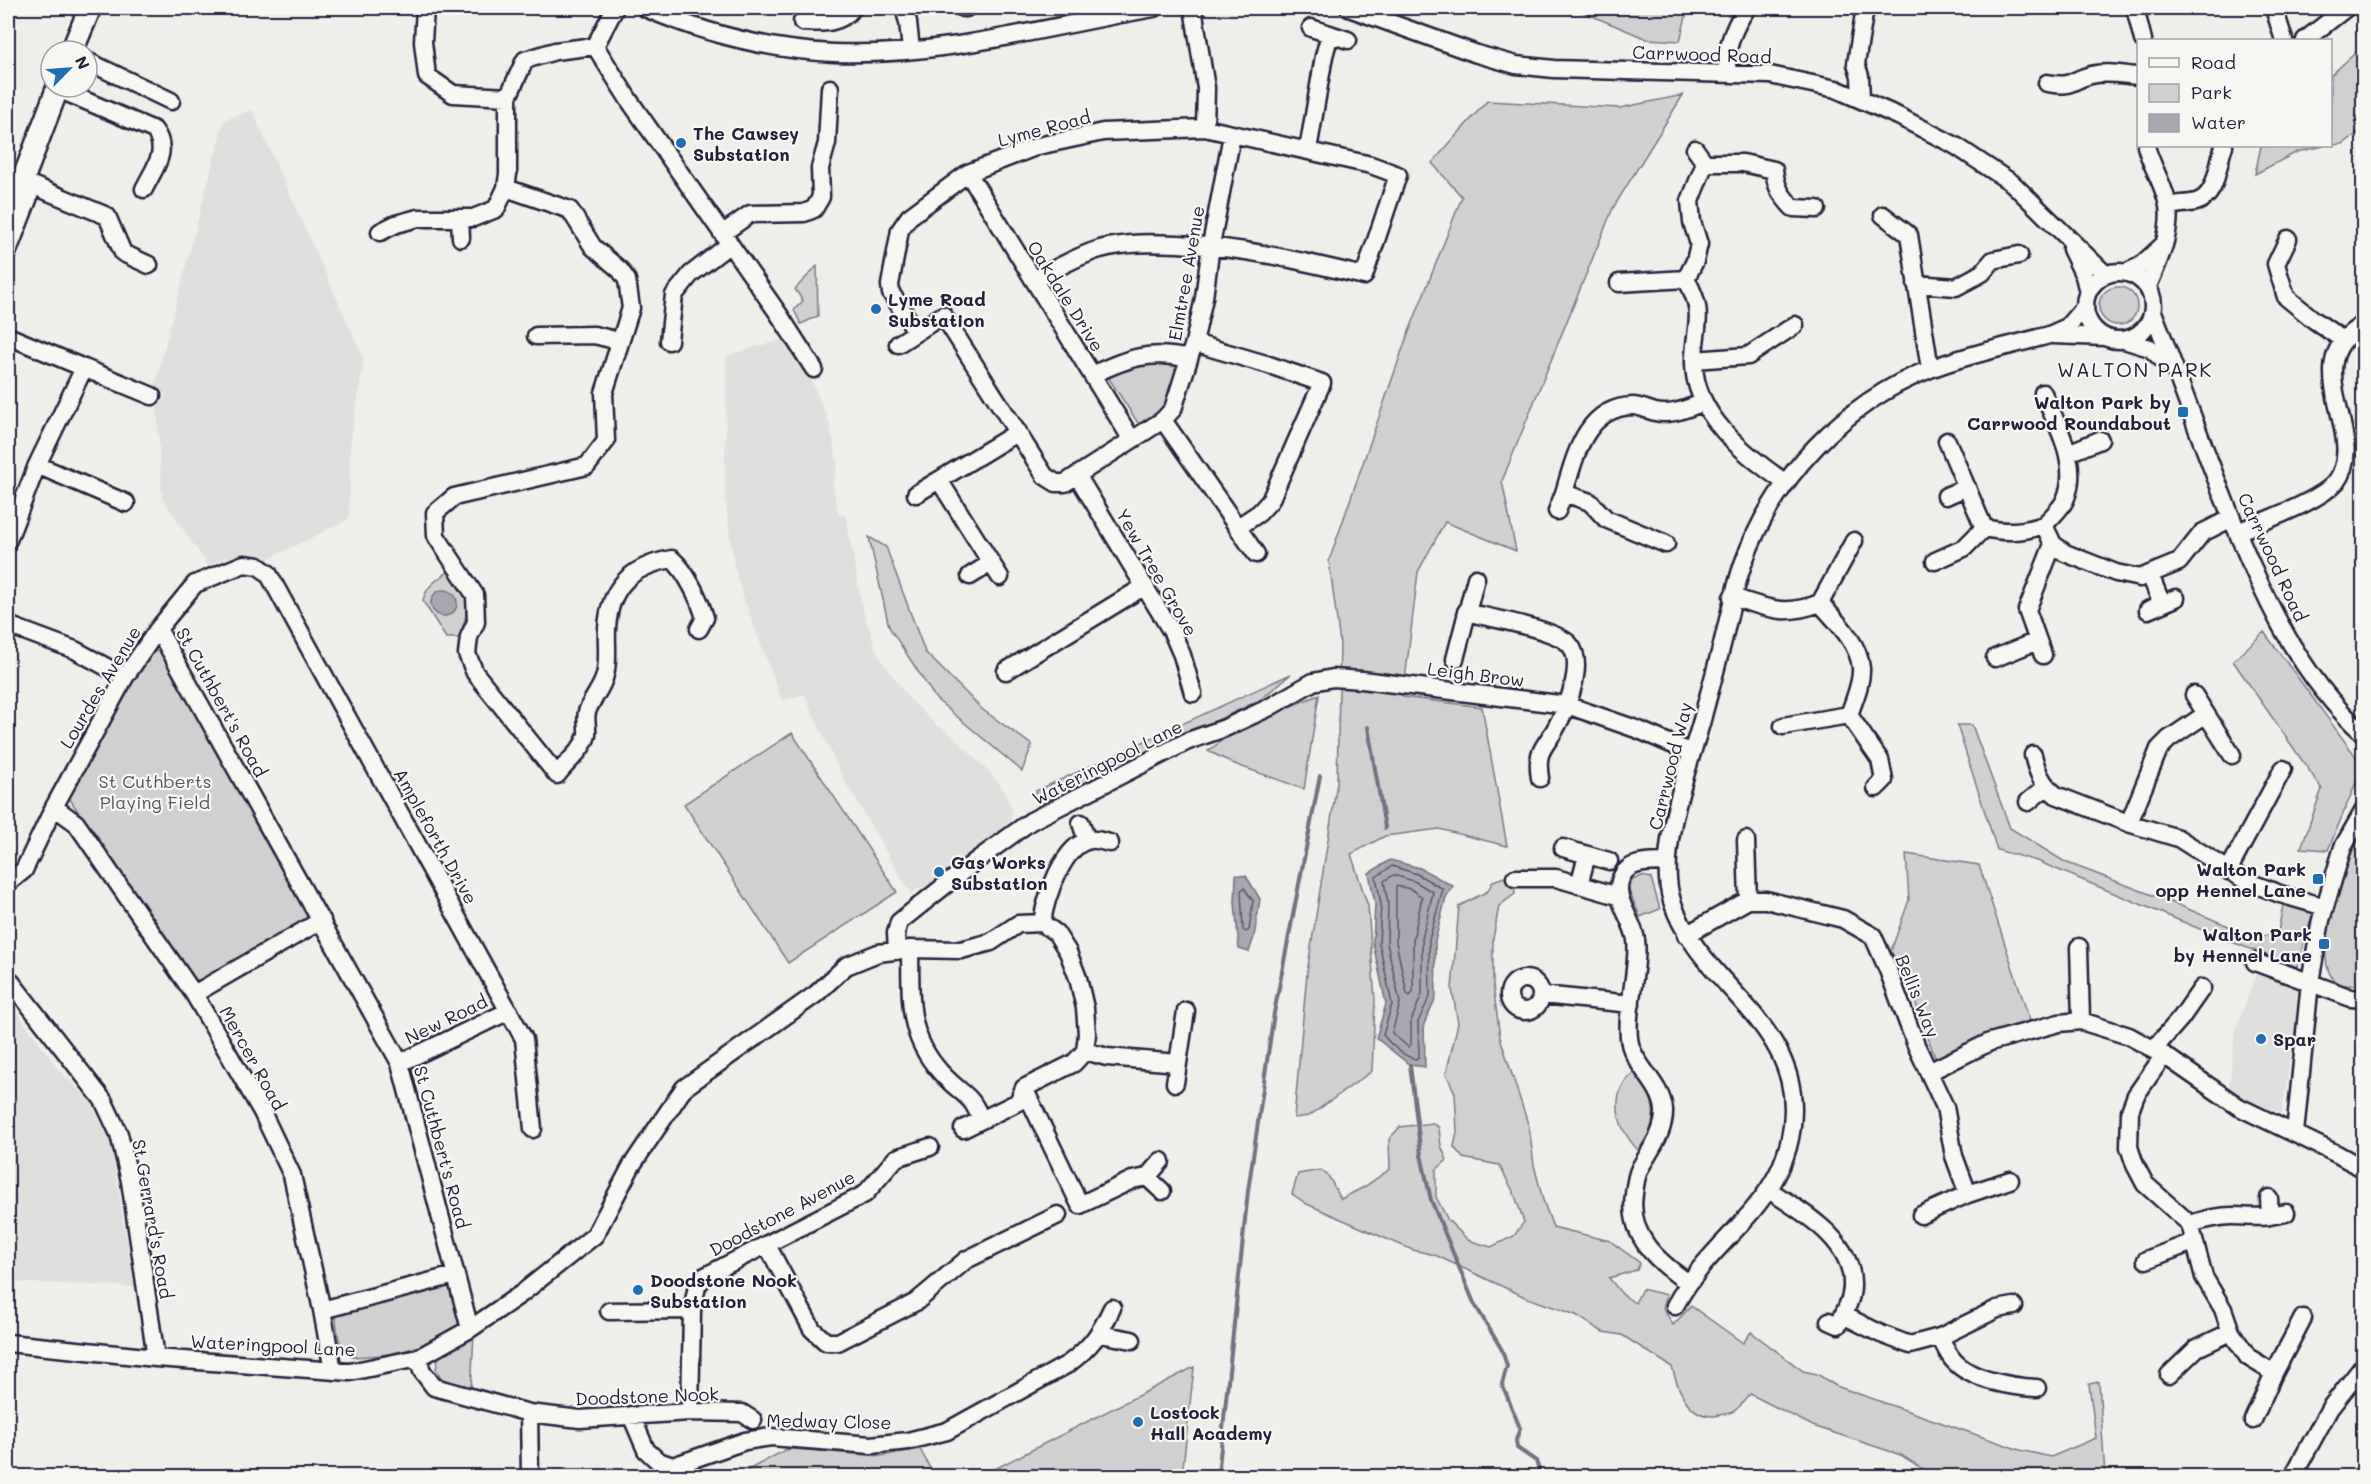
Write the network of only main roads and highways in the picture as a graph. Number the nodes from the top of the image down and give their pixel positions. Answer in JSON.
{"nodes":[{"id":1,"x":90,"y":8,"type":"edge"},
{"id":2,"x":77,"y":39,"type":"edge"},
{"id":3,"x":54,"y":99,"type":"edge"},
{"id":4,"x":8,"y":219,"type":"edge"}],
"edges":[{"from":1,"to":2,"type":"main road"},
{"from":3,"to":4,"type":"main road"}]}
